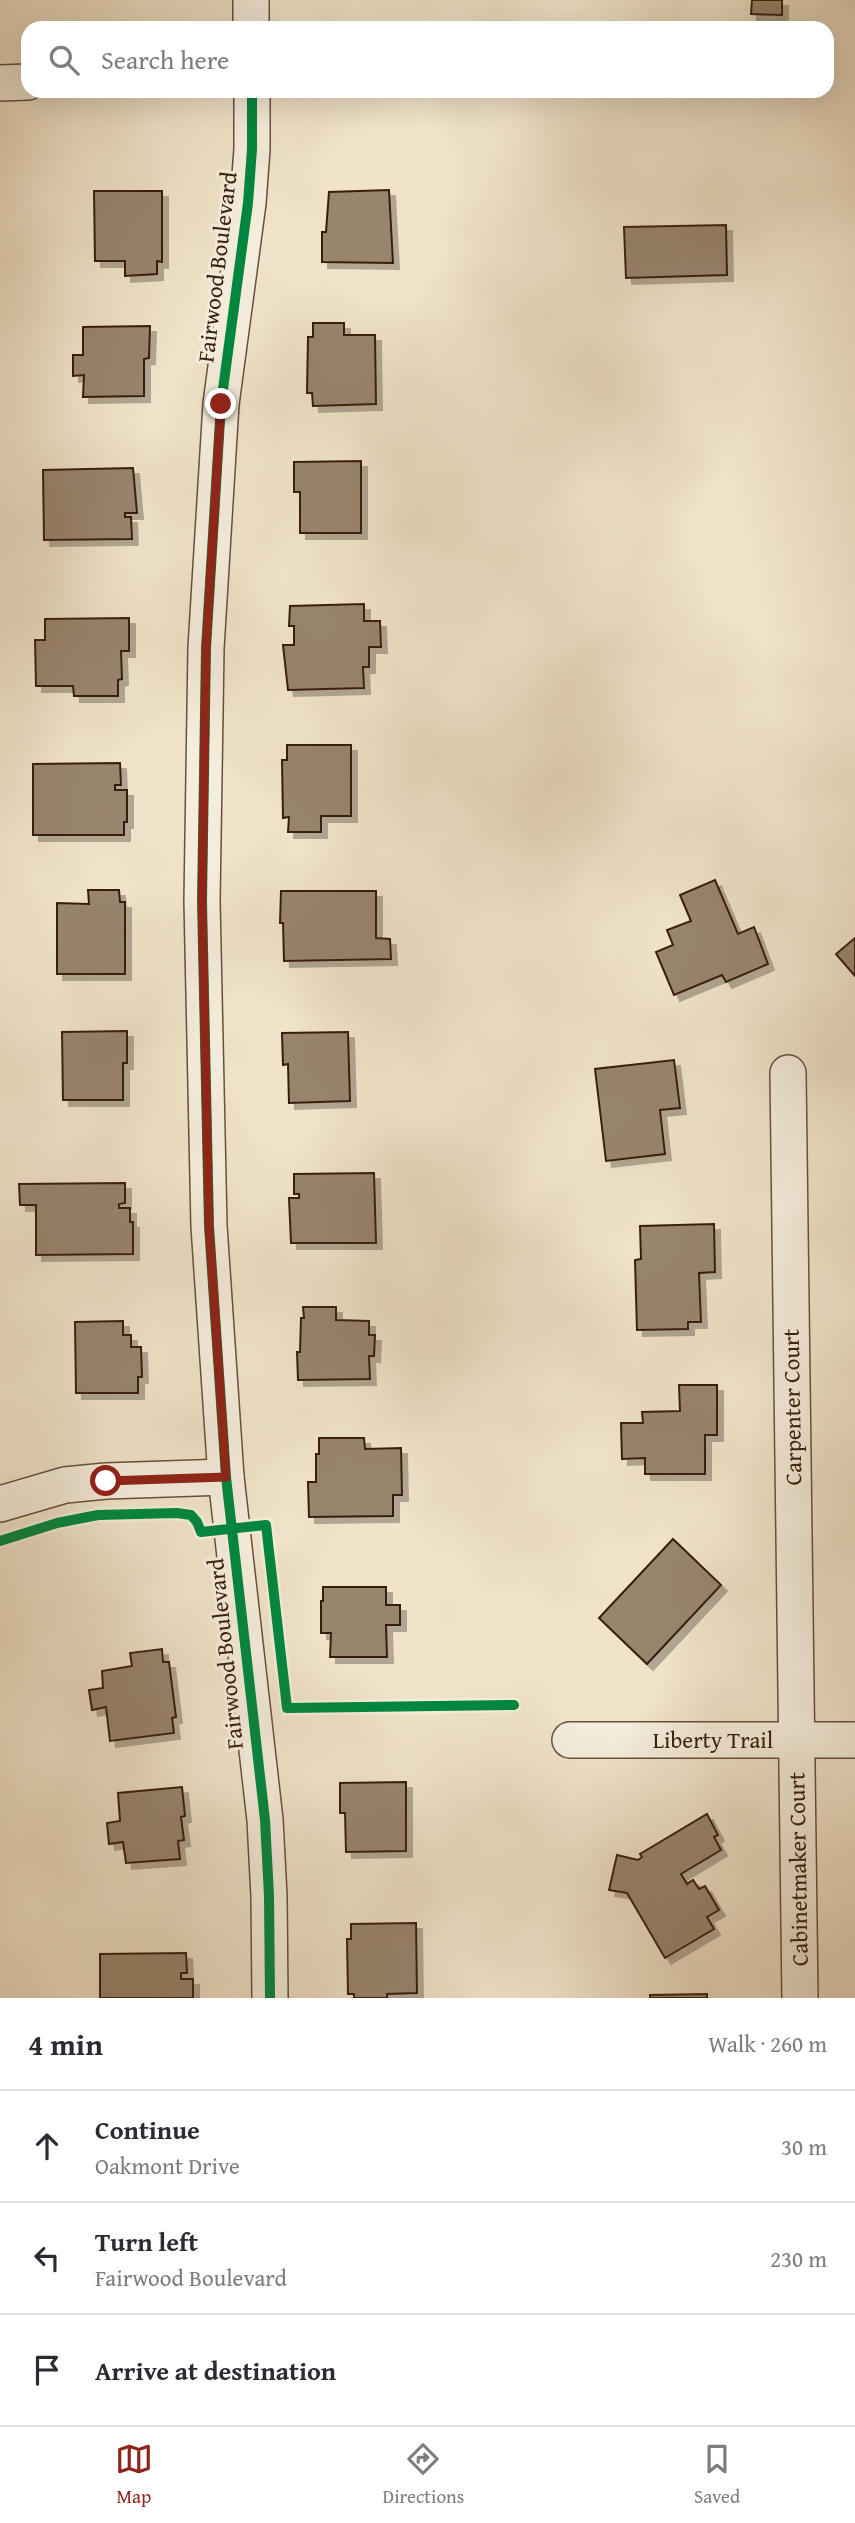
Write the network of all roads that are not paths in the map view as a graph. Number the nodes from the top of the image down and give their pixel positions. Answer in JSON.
{"nodes":[{"id":1,"x":251,"y":0,"type":"edge"},
{"id":2,"x":251,"y":21,"type":"edge"},
{"id":3,"x":21,"y":82,"type":"edge"},
{"id":4,"x":0,"y":83,"type":"edge"},
{"id":5,"x":252,"y":98,"type":"edge"},
{"id":6,"x":788,"y":1073,"type":"dead end"},
{"id":7,"x":226,"y":1477,"type":"junction"},
{"id":8,"x":0,"y":1504,"type":"edge"},
{"id":9,"x":570,"y":1740,"type":"dead end"},
{"id":10,"x":796,"y":1740,"type":"junction"},
{"id":11,"x":855,"y":1740,"type":"edge"},
{"id":12,"x":270,"y":1998,"type":"edge"},
{"id":13,"x":800,"y":1998,"type":"edge"}],
"edges":[{"from":1,"to":2,"type":"street"},
{"from":3,"to":4,"type":"street"},
{"from":5,"to":7,"type":"street","name":"Fairwood Boulevard"},
{"from":6,"to":10,"type":"street","name":"Carpenter Court"},
{"from":7,"to":8,"type":"street"},
{"from":7,"to":12,"type":"street","name":"Fairwood Boulevard"},
{"from":9,"to":10,"type":"street","name":"Liberty Trail"},
{"from":10,"to":11,"type":"street","name":"Liberty Trail"},
{"from":10,"to":13,"type":"street","name":"Cabinetmaker Court"}]}
